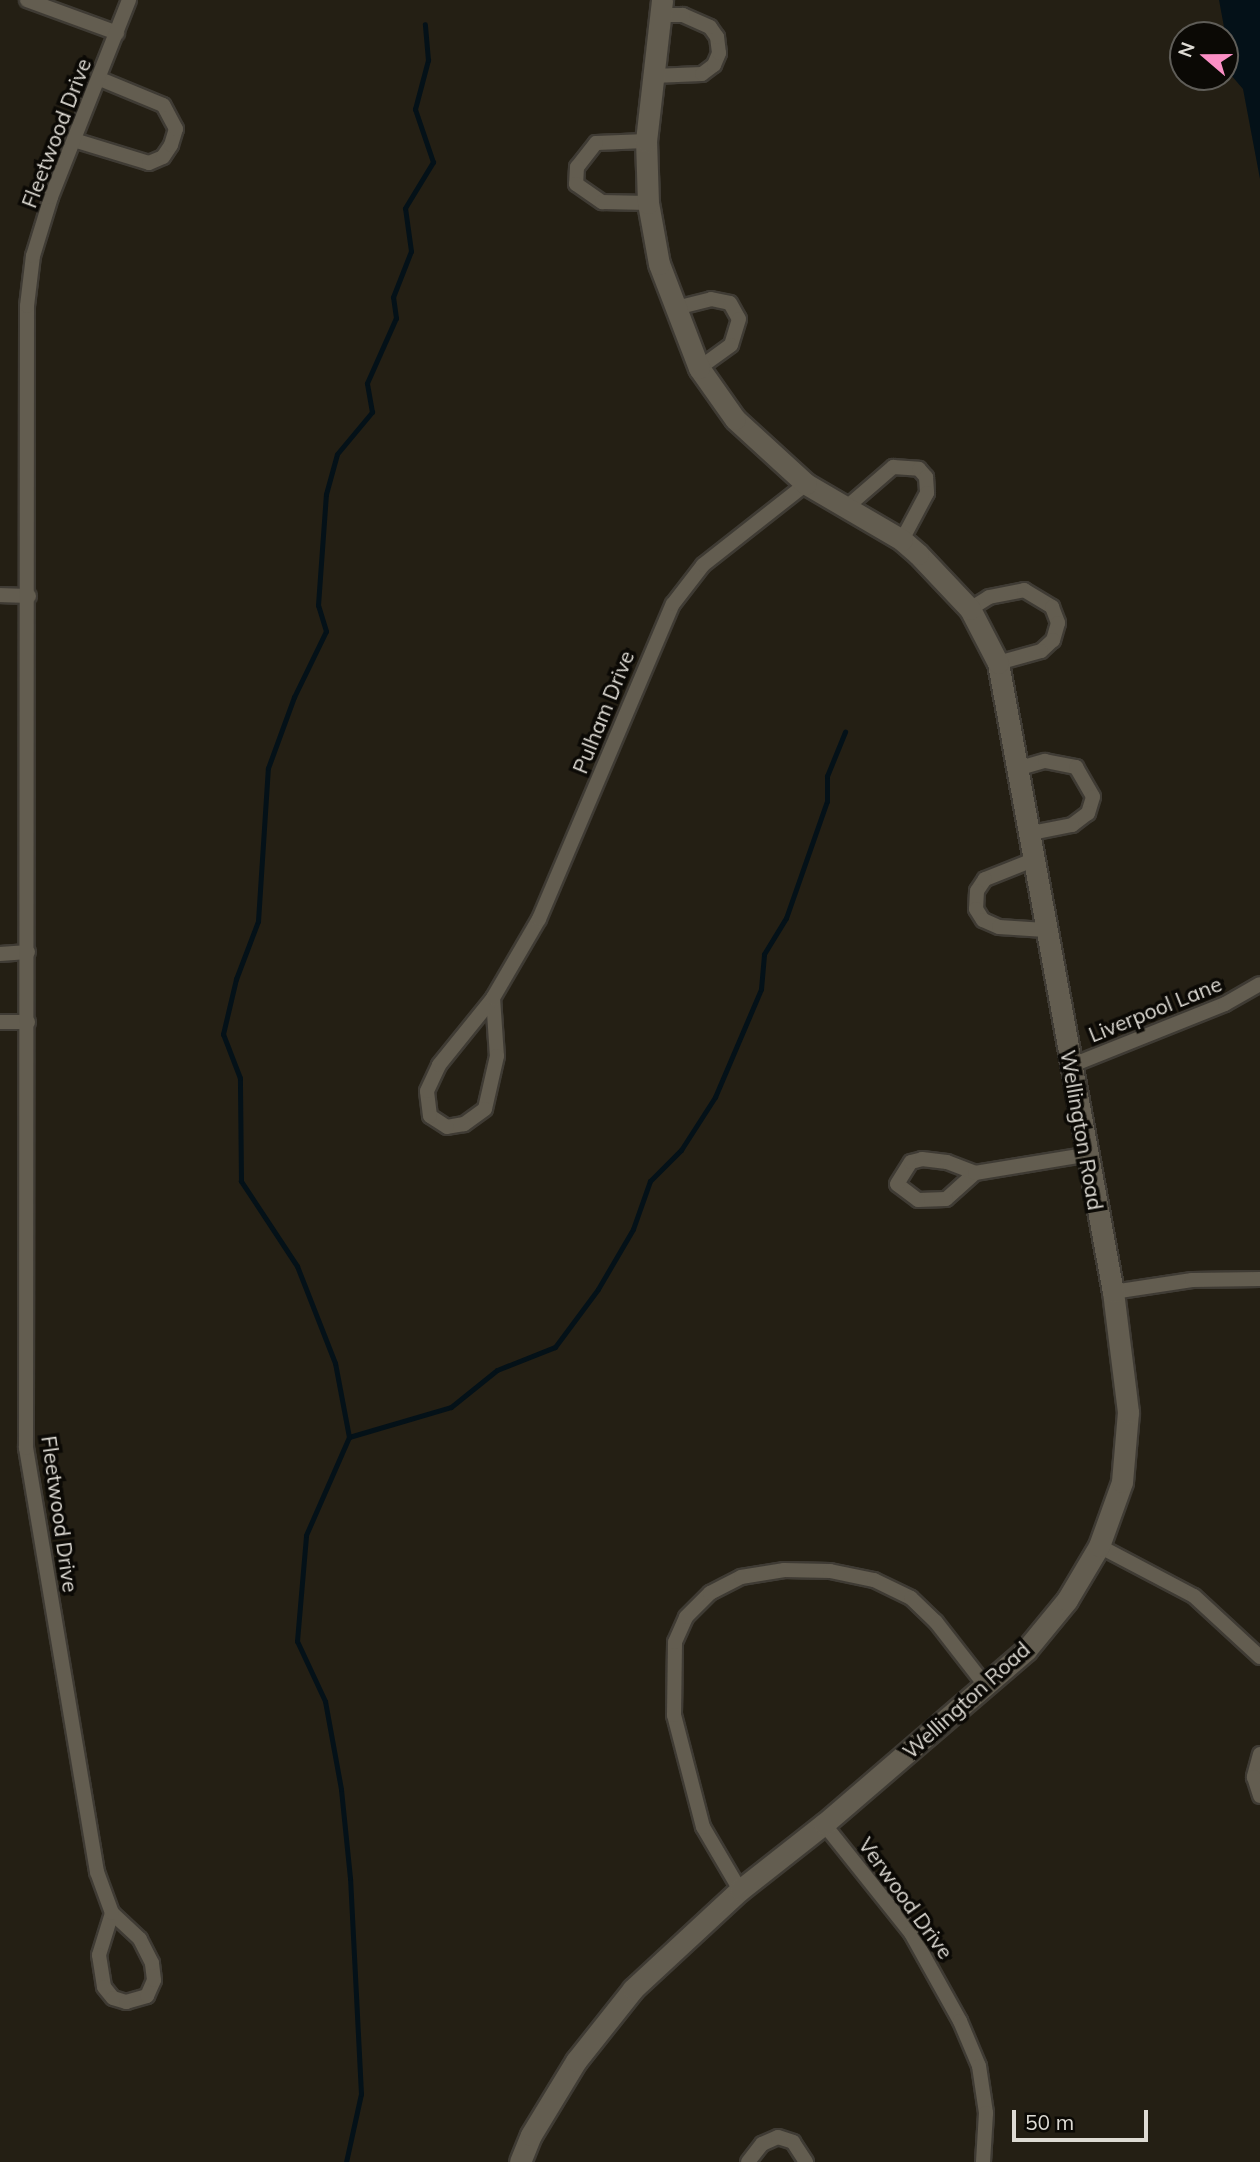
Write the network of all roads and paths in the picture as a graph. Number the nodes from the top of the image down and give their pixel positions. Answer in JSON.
{"nodes":[{"id":1,"x":27,"y":0,"type":"edge"},
{"id":2,"x":129,"y":0,"type":"edge"},
{"id":3,"x":661,"y":7,"type":"edge"},
{"id":4,"x":117,"y":33,"type":"junction"},
{"id":5,"x":653,"y":76,"type":"junction"},
{"id":6,"x":100,"y":79,"type":"junction"},
{"id":7,"x":77,"y":141,"type":"junction"},
{"id":8,"x":646,"y":141,"type":"junction"},
{"id":9,"x":648,"y":203,"type":"junction"},
{"id":10,"x":676,"y":307,"type":"junction"},
{"id":11,"x":699,"y":368,"type":"junction"},
{"id":12,"x":806,"y":484,"type":"junction"},
{"id":13,"x":848,"y":506,"type":"junction"},
{"id":14,"x":902,"y":540,"type":"junction"},
{"id":15,"x":0,"y":595,"type":"edge"},
{"id":16,"x":29,"y":596,"type":"junction"},
{"id":17,"x":970,"y":609,"type":"junction"},
{"id":18,"x":998,"y":663,"type":"junction"},
{"id":19,"x":1020,"y":768,"type":"junction"},
{"id":20,"x":1031,"y":833,"type":"junction"},
{"id":21,"x":1033,"y":860,"type":"junction"},
{"id":22,"x":1045,"y":930,"type":"junction"},
{"id":23,"x":28,"y":952,"type":"junction"},
{"id":24,"x":0,"y":954,"type":"edge"},
{"id":25,"x":1259,"y":988,"type":"edge"},
{"id":26,"x":493,"y":998,"type":"junction"},
{"id":27,"x":0,"y":1022,"type":"edge"},
{"id":28,"x":28,"y":1022,"type":"junction"},
{"id":29,"x":1070,"y":1066,"type":"junction"},
{"id":30,"x":1084,"y":1155,"type":"junction"},
{"id":31,"x":975,"y":1173,"type":"junction"},
{"id":32,"x":1260,"y":1279,"type":"edge"},
{"id":33,"x":1113,"y":1292,"type":"junction"},
{"id":34,"x":1099,"y":1546,"type":"junction"},
{"id":35,"x":1260,"y":1657,"type":"edge"},
{"id":36,"x":985,"y":1685,"type":"junction"},
{"id":37,"x":1260,"y":1754,"type":"edge"},
{"id":38,"x":1260,"y":1796,"type":"edge"},
{"id":39,"x":824,"y":1824,"type":"junction"},
{"id":40,"x":740,"y":1890,"type":"junction"},
{"id":41,"x":112,"y":1913,"type":"junction"},
{"id":42,"x":520,"y":2162,"type":"edge"},
{"id":43,"x":748,"y":2162,"type":"edge"},
{"id":44,"x":807,"y":2162,"type":"edge"},
{"id":45,"x":983,"y":2162,"type":"edge"}],
"edges":[{"from":1,"to":4,"type":"street"},
{"from":2,"to":4,"type":"street","name":"Fleetwood Drive"},
{"from":3,"to":5,"type":"street","name":"Wellington Road"},
{"from":3,"to":5,"type":"street"},
{"from":4,"to":6,"type":"street","name":"Fleetwood Drive"},
{"from":5,"to":8,"type":"street","name":"Wellington Road"},
{"from":6,"to":7,"type":"street","name":"Fleetwood Drive"},
{"from":6,"to":7,"type":"street"},
{"from":7,"to":16,"type":"street","name":"Fleetwood Drive"},
{"from":8,"to":9,"type":"street","name":"Wellington Road"},
{"from":8,"to":9,"type":"street"},
{"from":9,"to":10,"type":"street","name":"Wellington Road"},
{"from":10,"to":11,"type":"street","name":"Wellington Road"},
{"from":10,"to":11,"type":"street"},
{"from":11,"to":12,"type":"street","name":"Wellington Road"},
{"from":12,"to":13,"type":"street","name":"Wellington Road"},
{"from":12,"to":26,"type":"street","name":"Pulham Drive"},
{"from":13,"to":14,"type":"street","name":"Wellington Road"},
{"from":13,"to":14,"type":"street"},
{"from":14,"to":17,"type":"street","name":"Wellington Road"},
{"from":15,"to":16,"type":"street"},
{"from":16,"to":23,"type":"street","name":"Fleetwood Drive"},
{"from":17,"to":18,"type":"street","name":"Wellington Road"},
{"from":17,"to":18,"type":"street"},
{"from":18,"to":19,"type":"street","name":"Wellington Road"},
{"from":19,"to":20,"type":"street","name":"Wellington Road"},
{"from":19,"to":20,"type":"street"},
{"from":20,"to":21,"type":"street","name":"Wellington Road"},
{"from":21,"to":22,"type":"street","name":"Wellington Road"},
{"from":21,"to":22,"type":"street"},
{"from":22,"to":29,"type":"street","name":"Wellington Road"},
{"from":23,"to":24,"type":"street"},
{"from":23,"to":28,"type":"street","name":"Fleetwood Drive"},
{"from":25,"to":29,"type":"street","name":"Liverpool Lane"},
{"from":26,"to":26,"type":"street","name":"Pulham Drive"},
{"from":27,"to":28,"type":"street"},
{"from":28,"to":41,"type":"street","name":"Fleetwood Drive"},
{"from":29,"to":30,"type":"street","name":"Wellington Road"},
{"from":30,"to":31,"type":"street"},
{"from":30,"to":33,"type":"street","name":"Wellington Road"},
{"from":31,"to":31,"type":"street"},
{"from":32,"to":33,"type":"street"},
{"from":33,"to":34,"type":"street","name":"Wellington Road"},
{"from":34,"to":35,"type":"street"},
{"from":34,"to":36,"type":"street","name":"Wellington Road"},
{"from":36,"to":39,"type":"street","name":"Wellington Road"},
{"from":36,"to":40,"type":"street"},
{"from":37,"to":38,"type":"street"},
{"from":39,"to":40,"type":"street","name":"Wellington Road"},
{"from":39,"to":45,"type":"street","name":"Verwood Drive"},
{"from":40,"to":42,"type":"street","name":"Wellington Road"},
{"from":41,"to":41,"type":"street","name":"Fleetwood Drive"},
{"from":43,"to":44,"type":"street"}]}
